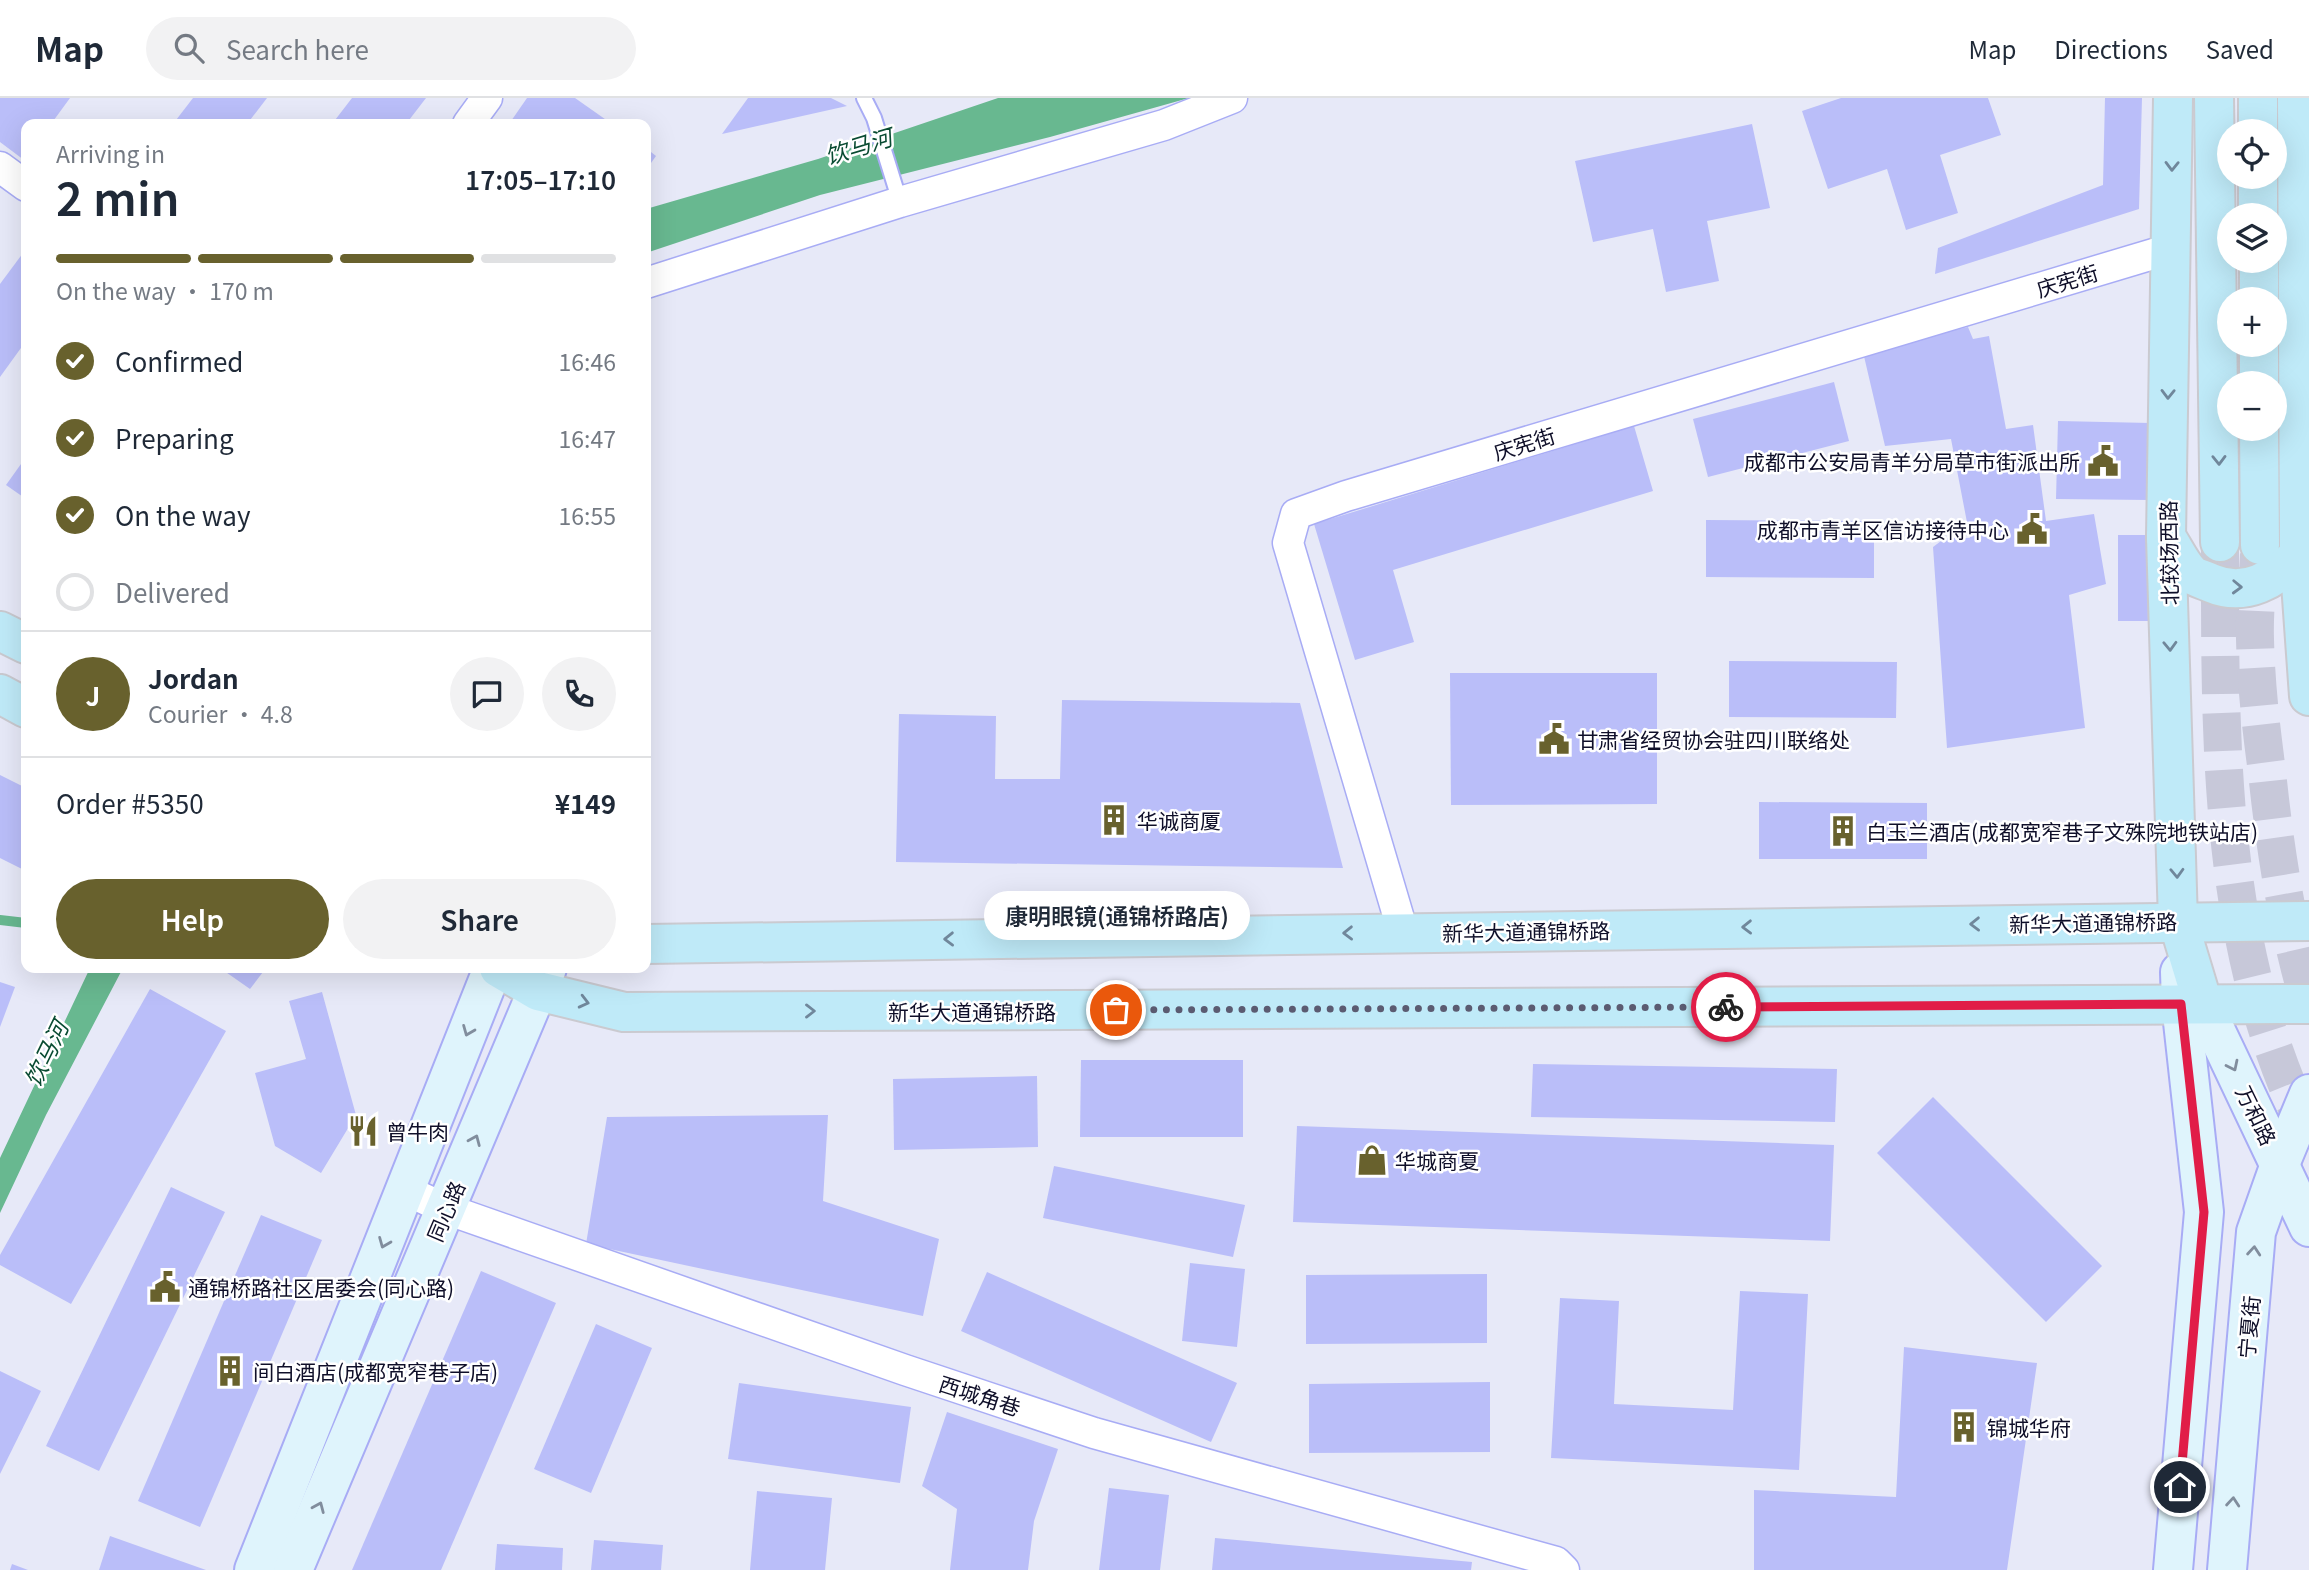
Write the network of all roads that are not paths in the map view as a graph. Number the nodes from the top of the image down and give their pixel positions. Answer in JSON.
{"nodes":[{"id":1,"x":486,"y":98,"type":"edge"},
{"id":2,"x":864,"y":98,"type":"edge"},
{"id":3,"x":1232,"y":98,"type":"edge"},
{"id":4,"x":2173,"y":98,"type":"edge"},
{"id":5,"x":2214,"y":98,"type":"edge"},
{"id":6,"x":2258,"y":98,"type":"edge"},
{"id":7,"x":2297,"y":98,"type":"edge"},
{"id":8,"x":471,"y":119,"type":"edge"},
{"id":9,"x":2258,"y":119,"type":"edge"},
{"id":10,"x":0,"y":167,"type":"edge"},
{"id":11,"x":21,"y":183,"type":"edge"},
{"id":12,"x":900,"y":202,"type":"junction"},
{"id":13,"x":2170,"y":249,"type":"junction"},
{"id":14,"x":651,"y":282,"type":"edge"},
{"id":15,"x":2259,"y":441,"type":"edge"},
{"id":16,"x":2166,"y":537,"type":"junction"},
{"id":17,"x":2221,"y":542,"type":"tunnel mouth"},
{"id":18,"x":2260,"y":545,"type":"tunnel mouth"},
{"id":19,"x":2299,"y":555,"type":"junction"},
{"id":20,"x":0,"y":631,"type":"edge"},
{"id":21,"x":21,"y":642,"type":"edge"},
{"id":22,"x":0,"y":694,"type":"edge"},
{"id":23,"x":2309,"y":696,"type":"edge"},
{"id":24,"x":21,"y":705,"type":"edge"},
{"id":25,"x":2309,"y":920,"type":"edge"},
{"id":26,"x":2178,"y":921,"type":"junction"},
{"id":27,"x":1403,"y":933,"type":"junction"},
{"id":28,"x":651,"y":944,"type":"edge"},
{"id":29,"x":491,"y":973,"type":"edge"},
{"id":30,"x":519,"y":973,"type":"edge"},
{"id":31,"x":542,"y":979,"type":"edge"},
{"id":32,"x":2192,"y":1004,"type":"junction"},
{"id":33,"x":2309,"y":1004,"type":"edge"},
{"id":34,"x":2309,"y":1094,"type":"edge"},
{"id":35,"x":2280,"y":1164,"type":"junction"},
{"id":36,"x":405,"y":1190,"type":"junction"},
{"id":37,"x":446,"y":1209,"type":"junction"},
{"id":38,"x":2309,"y":1227,"type":"edge"},
{"id":39,"x":254,"y":1570,"type":"edge"},
{"id":40,"x":293,"y":1570,"type":"edge"},
{"id":41,"x":1564,"y":1570,"type":"edge"},
{"id":42,"x":2173,"y":1570,"type":"edge"},
{"id":43,"x":2227,"y":1570,"type":"edge"}],
"edges":[{"from":1,"to":8,"type":"street"},
{"from":2,"to":12,"type":"lane"},
{"from":3,"to":12,"type":"street"},
{"from":4,"to":13,"type":"main road","name":"北较场西路","one_way":true},
{"from":5,"to":17,"type":"main road","one_way":true},
{"from":6,"to":9,"type":"main road"},
{"from":7,"to":19,"type":"main road"},
{"from":10,"to":11,"type":"street"},
{"from":12,"to":14,"type":"street"},
{"from":13,"to":16,"type":"main road","name":"北较场西路","one_way":true},
{"from":13,"to":27,"type":"street","name":"庆宪街"},
{"from":15,"to":18,"type":"main road"},
{"from":16,"to":19,"type":"main road","one_way":true},
{"from":16,"to":26,"type":"main road","name":"北较场西路","one_way":true},
{"from":19,"to":23,"type":"main road"},
{"from":20,"to":21,"type":"main road"},
{"from":22,"to":24,"type":"main road"},
{"from":25,"to":26,"type":"main road","name":"新华大道通锦桥路"},
{"from":26,"to":27,"type":"main road","name":"新华大道通锦桥路","one_way":true},
{"from":26,"to":32,"type":"main road","name":"北较场西路"},
{"from":27,"to":28,"type":"main road","name":"新华大道通锦桥路","one_way":true},
{"from":29,"to":36,"type":"main road","one_way":true},
{"from":30,"to":31,"type":"main road","name":"新华大道通锦桥路"},
{"from":31,"to":32,"type":"main road","name":"新华大道通锦桥路","one_way":true},
{"from":37,"to":31,"type":"main road","name":"同心路","one_way":true},
{"from":32,"to":33,"type":"main road","name":"新华大道通锦桥路"},
{"from":32,"to":35,"type":"main road","name":"万和路","one_way":true},
{"from":32,"to":42,"type":"main road"},
{"from":34,"to":35,"type":"main road","name":"宁夏街"},
{"from":35,"to":38,"type":"main road","name":"万和路"},
{"from":43,"to":35,"type":"main road","name":"宁夏街","one_way":true},
{"from":36,"to":37,"type":"street","name":"西城角巷"},
{"from":36,"to":39,"type":"main road","one_way":true},
{"from":40,"to":37,"type":"main road","name":"同心路","one_way":true},
{"from":37,"to":41,"type":"street","name":"西城角巷"}]}
